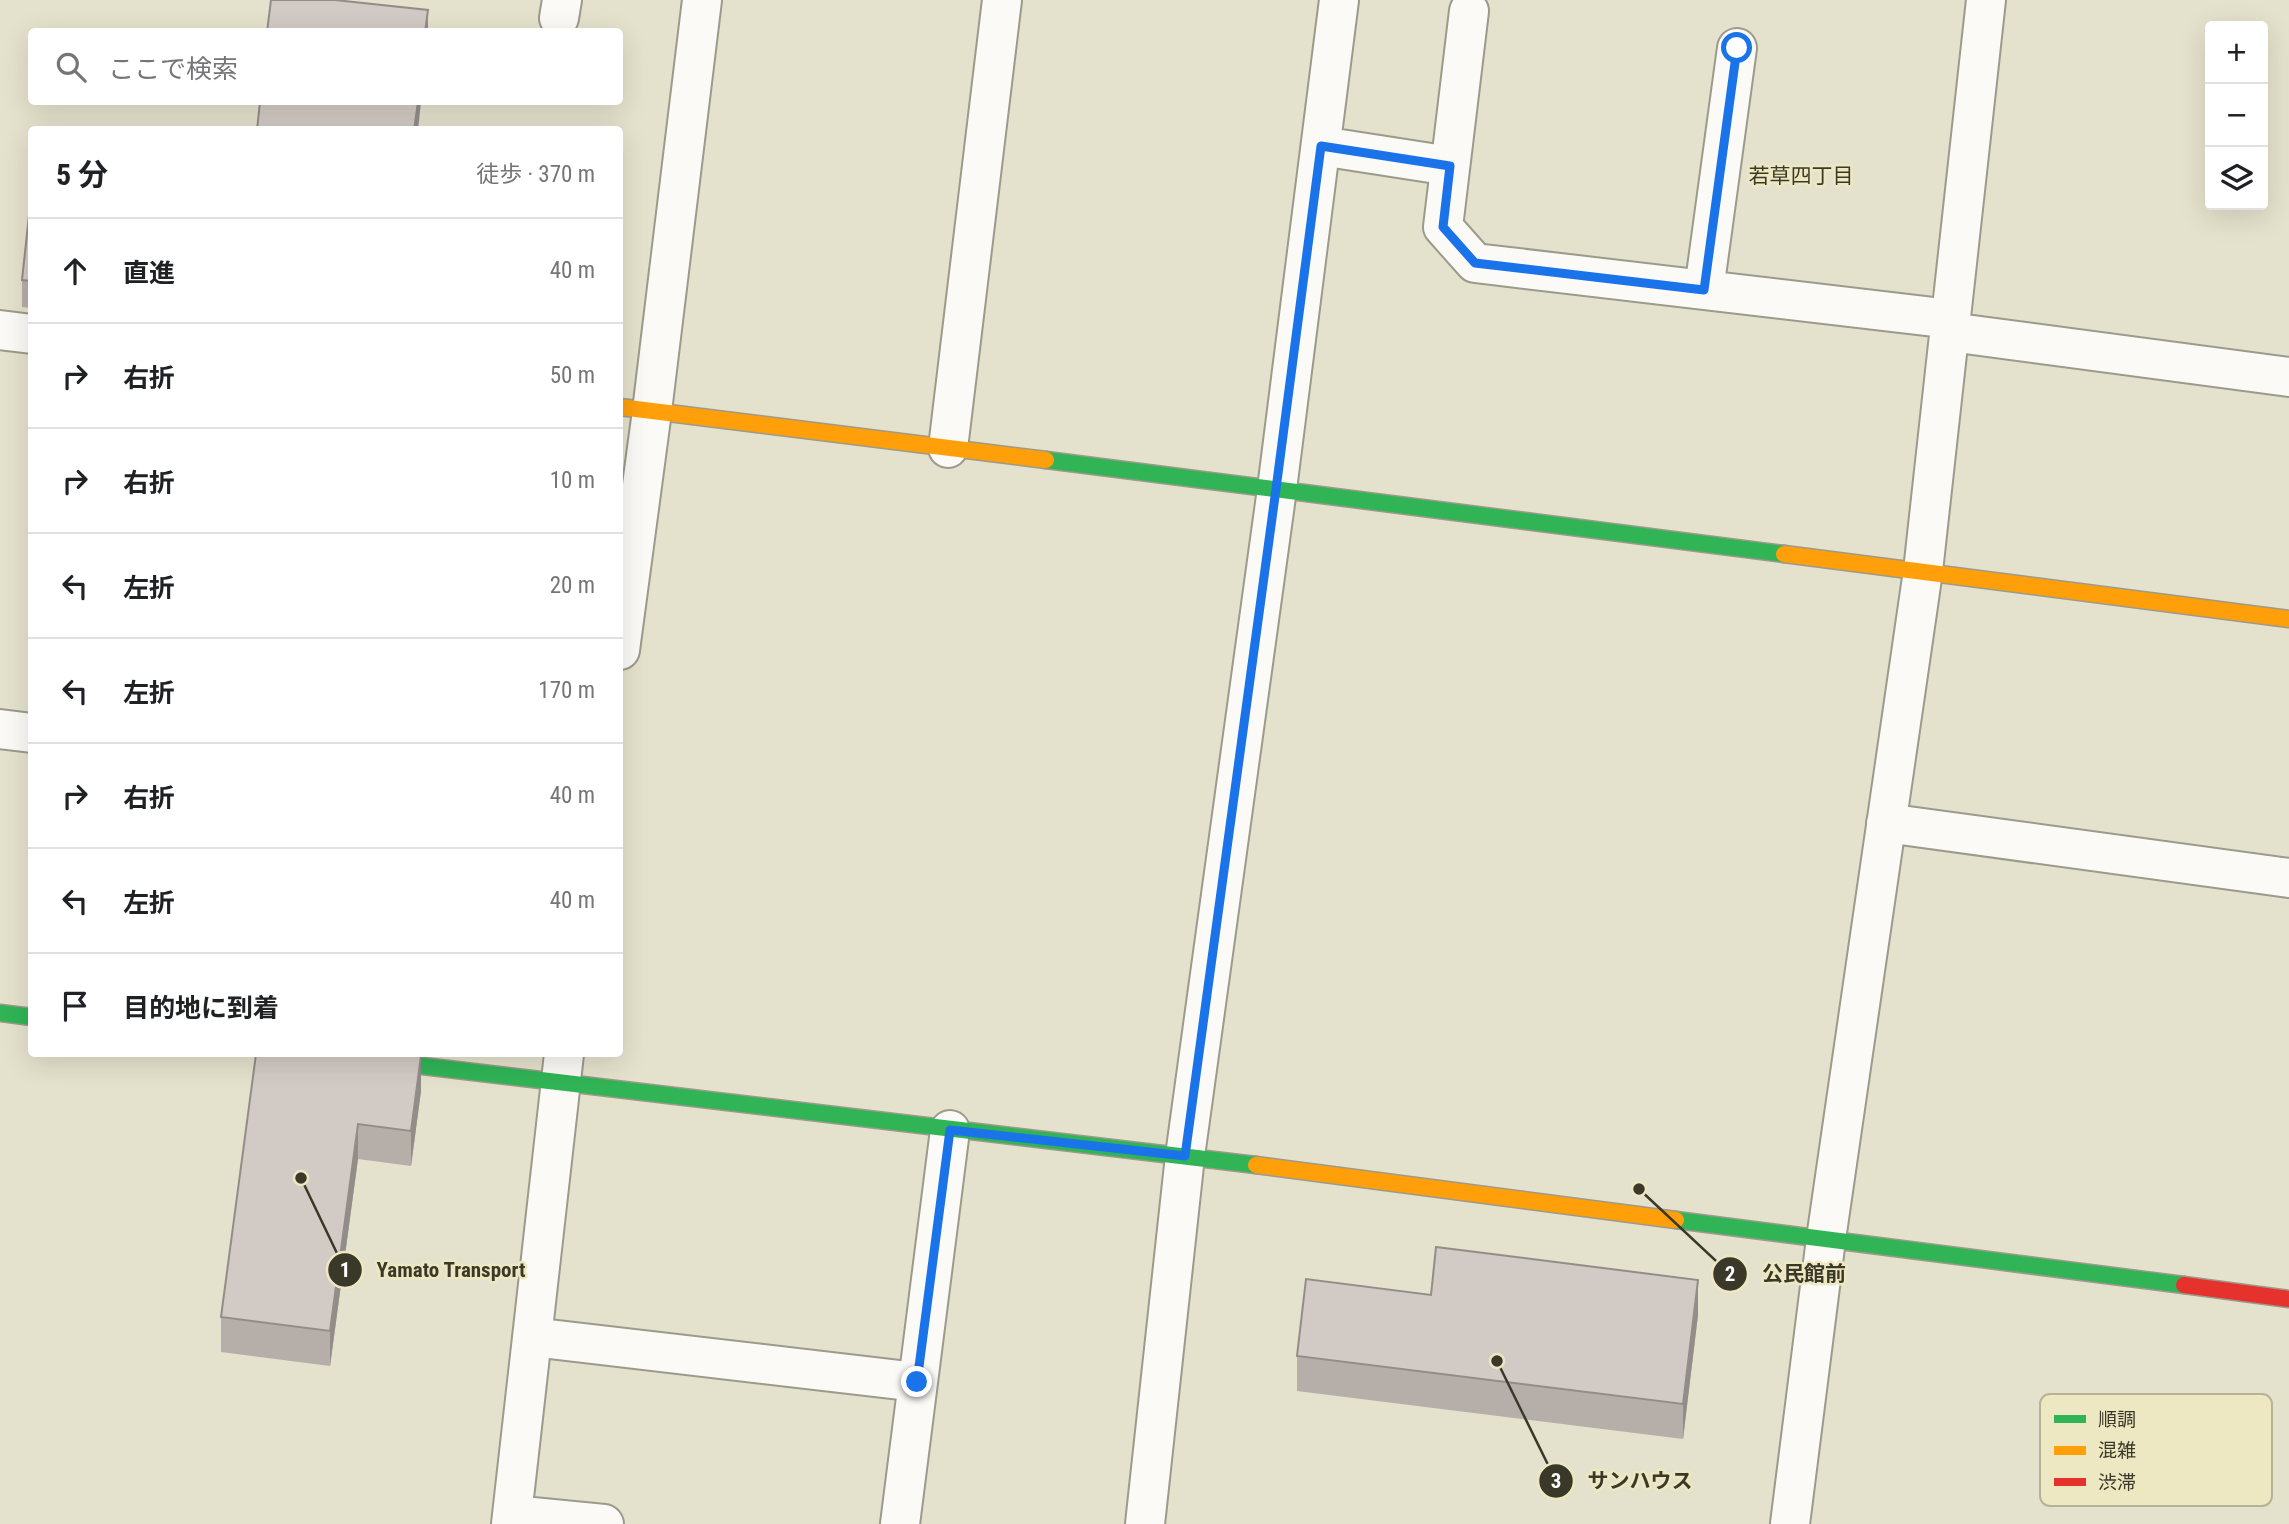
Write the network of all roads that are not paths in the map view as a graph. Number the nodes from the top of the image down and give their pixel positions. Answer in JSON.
{"nodes":[{"id":1,"x":702,"y":0,"type":"edge"},
{"id":2,"x":1002,"y":0,"type":"edge"},
{"id":3,"x":1339,"y":0,"type":"edge"},
{"id":4,"x":1986,"y":0,"type":"edge"},
{"id":5,"x":1469,"y":11,"type":"dead end"},
{"id":6,"x":1737,"y":48,"type":"dead end"},
{"id":7,"x":1321,"y":146,"type":"junction"},
{"id":8,"x":1450,"y":166,"type":"junction"},
{"id":9,"x":1704,"y":290,"type":"junction"},
{"id":10,"x":1951,"y":326,"type":"junction"},
{"id":11,"x":0,"y":330,"type":"edge"},
{"id":12,"x":28,"y":334,"type":"edge"},
{"id":13,"x":2289,"y":377,"type":"edge"},
{"id":14,"x":636,"y":409,"type":"edge"},
{"id":15,"x":947,"y":448,"type":"junction"},
{"id":16,"x":1276,"y":489,"type":"junction"},
{"id":17,"x":1923,"y":571,"type":"junction"},
{"id":18,"x":623,"y":605,"type":"edge"},
{"id":19,"x":2289,"y":619,"type":"edge"},
{"id":20,"x":0,"y":729,"type":"edge"},
{"id":21,"x":28,"y":732,"type":"edge"},
{"id":22,"x":1886,"y":823,"type":"junction"},
{"id":23,"x":2289,"y":878,"type":"edge"},
{"id":24,"x":0,"y":1013,"type":"edge"},
{"id":25,"x":28,"y":1016,"type":"edge"},
{"id":26,"x":373,"y":1057,"type":"edge"},
{"id":27,"x":562,"y":1068,"type":"edge"},
{"id":28,"x":950,"y":1130,"type":"junction"},
{"id":29,"x":1185,"y":1156,"type":"junction"},
{"id":30,"x":1826,"y":1239,"type":"junction"},
{"id":31,"x":2289,"y":1299,"type":"edge"},
{"id":32,"x":532,"y":1337,"type":"junction"},
{"id":33,"x":917,"y":1382,"type":"junction"},
{"id":34,"x":512,"y":1519,"type":"edge"},
{"id":35,"x":604,"y":1524,"type":"edge"},
{"id":36,"x":900,"y":1524,"type":"edge"},
{"id":37,"x":1144,"y":1524,"type":"edge"},
{"id":38,"x":1790,"y":1524,"type":"edge"}],
"edges":[{"from":1,"to":14,"type":"street"},
{"from":2,"to":15,"type":"street"},
{"from":3,"to":7,"type":"street"},
{"from":4,"to":10,"type":"street"},
{"from":5,"to":8,"type":"street"},
{"from":6,"to":9,"type":"street"},
{"from":7,"to":8,"type":"street"},
{"from":7,"to":16,"type":"street"},
{"from":8,"to":9,"type":"street"},
{"from":9,"to":10,"type":"street"},
{"from":10,"to":13,"type":"street"},
{"from":10,"to":17,"type":"street"},
{"from":11,"to":12,"type":"street"},
{"from":14,"to":15,"type":"street"},
{"from":14,"to":18,"type":"street"},
{"from":15,"to":16,"type":"street"},
{"from":16,"to":17,"type":"street"},
{"from":16,"to":29,"type":"street"},
{"from":17,"to":19,"type":"street"},
{"from":17,"to":22,"type":"street"},
{"from":20,"to":21,"type":"street"},
{"from":22,"to":23,"type":"street"},
{"from":22,"to":30,"type":"street"},
{"from":24,"to":25,"type":"street"},
{"from":26,"to":27,"type":"street"},
{"from":27,"to":28,"type":"street"},
{"from":27,"to":32,"type":"street"},
{"from":28,"to":29,"type":"street"},
{"from":28,"to":33,"type":"street"},
{"from":29,"to":30,"type":"street"},
{"from":29,"to":37,"type":"street"},
{"from":30,"to":31,"type":"street"},
{"from":30,"to":38,"type":"street"},
{"from":32,"to":33,"type":"street"},
{"from":32,"to":34,"type":"street"},
{"from":33,"to":36,"type":"street"},
{"from":34,"to":35,"type":"street"}]}
